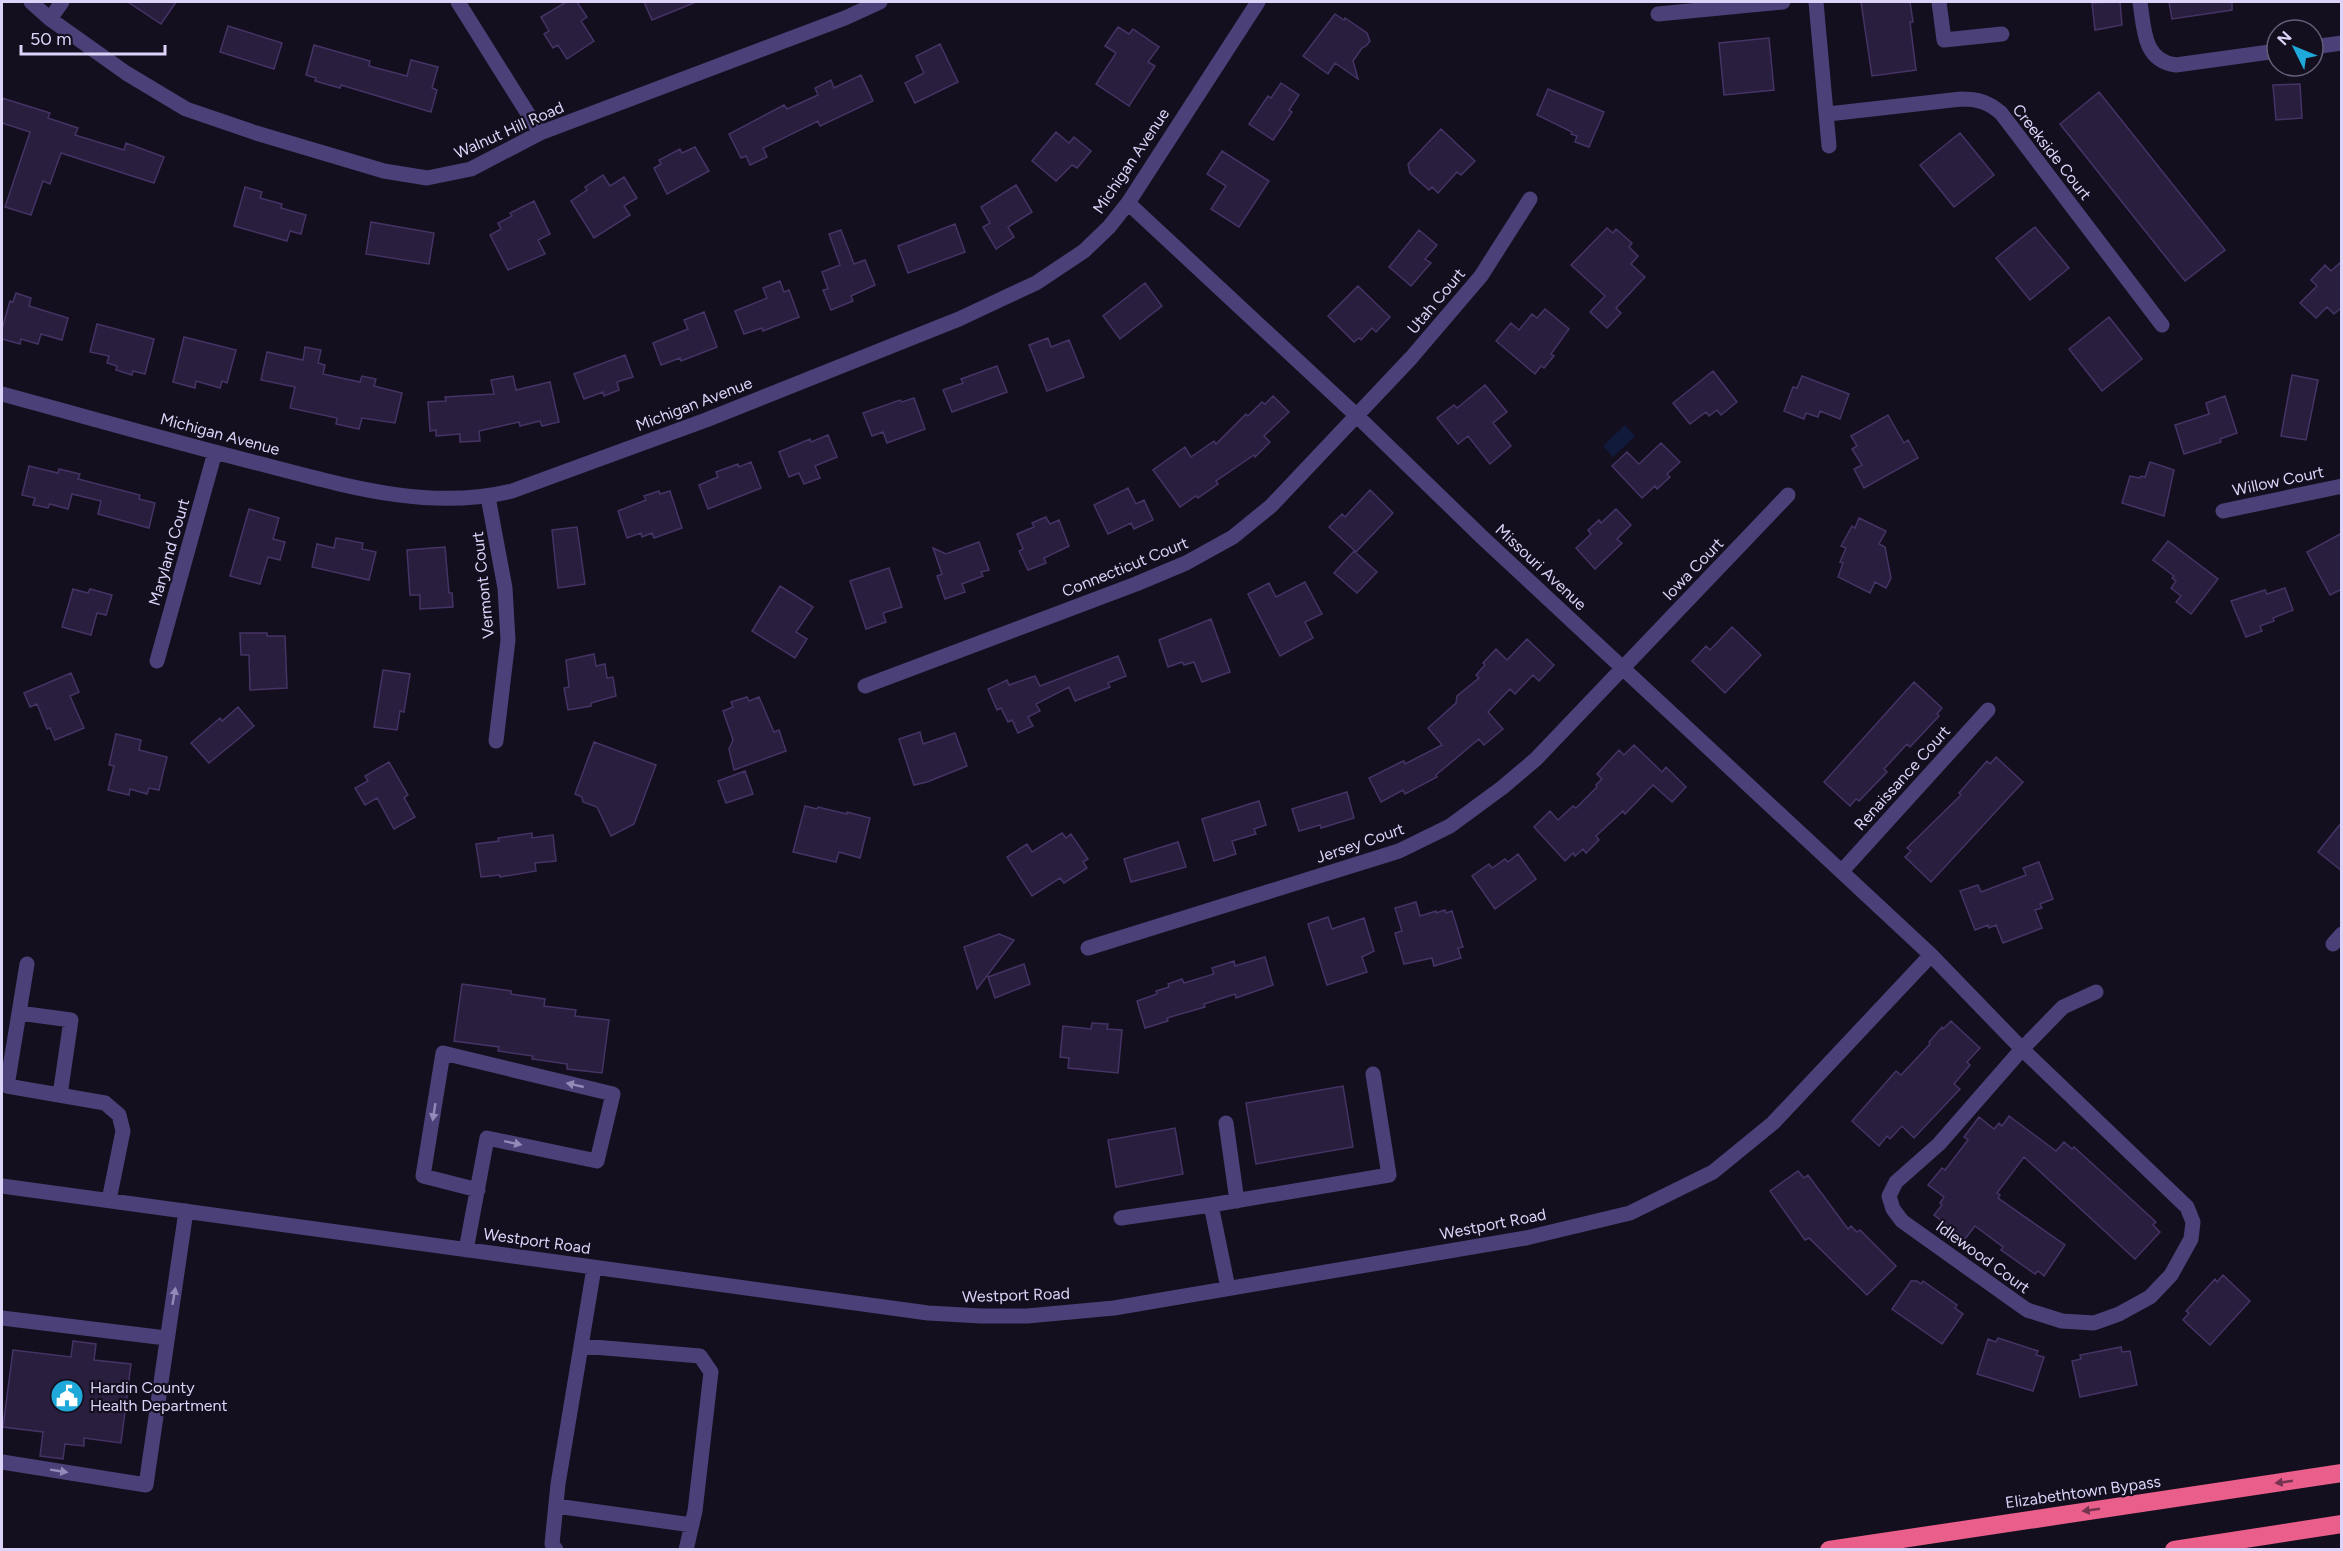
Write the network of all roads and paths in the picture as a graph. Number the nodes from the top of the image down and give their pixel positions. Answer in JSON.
{"nodes":[{"id":1,"x":31,"y":2,"type":"edge"},
{"id":2,"x":62,"y":2,"type":"edge"},
{"id":3,"x":458,"y":2,"type":"edge"},
{"id":4,"x":880,"y":2,"type":"edge"},
{"id":5,"x":1258,"y":2,"type":"edge"},
{"id":6,"x":1783,"y":2,"type":"edge"},
{"id":7,"x":1816,"y":2,"type":"edge"},
{"id":8,"x":1939,"y":2,"type":"edge"},
{"id":9,"x":2140,"y":2,"type":"edge"},
{"id":10,"x":1658,"y":14,"type":"dead end"},
{"id":11,"x":50,"y":19,"type":"junction"},
{"id":12,"x":2002,"y":34,"type":"dead end"},
{"id":13,"x":2342,"y":43,"type":"edge"},
{"id":14,"x":2325,"y":45,"type":"edge"},
{"id":15,"x":2265,"y":53,"type":"edge"},
{"id":16,"x":1828,"y":114,"type":"junction"},
{"id":17,"x":540,"y":132,"type":"junction"},
{"id":18,"x":1829,"y":146,"type":"dead end"},
{"id":19,"x":1530,"y":199,"type":"dead end"},
{"id":20,"x":1128,"y":203,"type":"junction"},
{"id":21,"x":2162,"y":325,"type":"dead end"},
{"id":22,"x":2,"y":394,"type":"edge"},
{"id":23,"x":1356,"y":415,"type":"junction"},
{"id":24,"x":215,"y":452,"type":"junction"},
{"id":25,"x":2342,"y":486,"type":"edge"},
{"id":26,"x":1788,"y":495,"type":"dead end"},
{"id":27,"x":488,"y":497,"type":"junction"},
{"id":28,"x":2223,"y":511,"type":"dead end"},
{"id":29,"x":157,"y":661,"type":"dead end"},
{"id":30,"x":1623,"y":667,"type":"junction"},
{"id":31,"x":865,"y":686,"type":"dead end"},
{"id":32,"x":1988,"y":710,"type":"dead end"},
{"id":33,"x":496,"y":741,"type":"dead end"},
{"id":34,"x":1842,"y":871,"type":"junction"},
{"id":35,"x":1088,"y":948,"type":"dead end"},
{"id":36,"x":1931,"y":955,"type":"junction"},
{"id":37,"x":27,"y":964,"type":"dead end"},
{"id":38,"x":2096,"y":992,"type":"dead end"},
{"id":39,"x":19,"y":1014,"type":"junction"},
{"id":40,"x":2022,"y":1049,"type":"junction"},
{"id":41,"x":1373,"y":1074,"type":"dead end"},
{"id":42,"x":60,"y":1095,"type":"junction"},
{"id":43,"x":1226,"y":1123,"type":"dead end"},
{"id":44,"x":2,"y":1186,"type":"edge"},
{"id":45,"x":478,"y":1190,"type":"junction"},
{"id":46,"x":109,"y":1200,"type":"junction"},
{"id":47,"x":1238,"y":1201,"type":"junction"},
{"id":48,"x":1211,"y":1205,"type":"junction"},
{"id":49,"x":186,"y":1211,"type":"junction"},
{"id":50,"x":1121,"y":1218,"type":"dead end"},
{"id":51,"x":466,"y":1250,"type":"junction"},
{"id":52,"x":594,"y":1268,"type":"junction"},
{"id":53,"x":1228,"y":1288,"type":"junction"},
{"id":54,"x":2,"y":1318,"type":"edge"},
{"id":55,"x":166,"y":1338,"type":"junction"},
{"id":56,"x":582,"y":1346,"type":"junction"},
{"id":57,"x":2,"y":1462,"type":"edge"},
{"id":58,"x":2342,"y":1473,"type":"edge"},
{"id":59,"x":556,"y":1506,"type":"junction"},
{"id":60,"x":2342,"y":1524,"type":"edge"},
{"id":61,"x":692,"y":1525,"type":"junction"},
{"id":62,"x":556,"y":1550,"type":"edge"},
{"id":63,"x":686,"y":1550,"type":"edge"},
{"id":64,"x":1829,"y":1550,"type":"edge"},
{"id":65,"x":2174,"y":1550,"type":"edge"}],
"edges":[{"from":1,"to":11,"type":"street","name":"Walnut Hill Road"},
{"from":2,"to":11,"type":"street"},
{"from":3,"to":17,"type":"street"},
{"from":4,"to":17,"type":"street","name":"Walnut Hill Road"},
{"from":5,"to":20,"type":"street","name":"Michigan Avenue"},
{"from":6,"to":10,"type":"street"},
{"from":7,"to":16,"type":"street"},
{"from":8,"to":12,"type":"street"},
{"from":9,"to":15,"type":"street"},
{"from":11,"to":17,"type":"street","name":"Walnut Hill Road"},
{"from":13,"to":14,"type":"street"},
{"from":16,"to":18,"type":"street"},
{"from":16,"to":21,"type":"street","name":"Creekside Court"},
{"from":19,"to":23,"type":"street","name":"Utah Court"},
{"from":20,"to":23,"type":"street","name":"Missouri Avenue"},
{"from":20,"to":27,"type":"street","name":"Michigan Avenue"},
{"from":22,"to":24,"type":"street","name":"Michigan Avenue"},
{"from":23,"to":30,"type":"street","name":"Missouri Avenue"},
{"from":23,"to":31,"type":"street","name":"Connecticut Court"},
{"from":24,"to":27,"type":"street","name":"Michigan Avenue"},
{"from":24,"to":29,"type":"street","name":"Maryland Court"},
{"from":25,"to":28,"type":"street","name":"Willow Court"},
{"from":26,"to":30,"type":"street","name":"Iowa Court"},
{"from":27,"to":33,"type":"street","name":"Vermont Court"},
{"from":30,"to":34,"type":"street","name":"Missouri Avenue"},
{"from":30,"to":35,"type":"street","name":"Jersey Court"},
{"from":32,"to":34,"type":"street","name":"Renaissance Court"},
{"from":34,"to":36,"type":"street","name":"Missouri Avenue"},
{"from":36,"to":40,"type":"street","name":"Idlewood Court"},
{"from":36,"to":53,"type":"street","name":"Westport Road"},
{"from":37,"to":39,"type":"street"},
{"from":38,"to":40,"type":"street"},
{"from":39,"to":42,"type":"street"},
{"from":39,"to":42,"type":"street"},
{"from":40,"to":40,"type":"street","name":"Idlewood Court"},
{"from":41,"to":47,"type":"street"},
{"from":42,"to":46,"type":"street"},
{"from":43,"to":47,"type":"street"},
{"from":44,"to":46,"type":"street","name":"Westport Road"},
{"from":45,"to":45,"type":"street","one_way":true},
{"from":45,"to":51,"type":"street"},
{"from":46,"to":49,"type":"street","name":"Westport Road"},
{"from":47,"to":48,"type":"street"},
{"from":48,"to":50,"type":"street"},
{"from":48,"to":53,"type":"street"},
{"from":49,"to":51,"type":"street","name":"Westport Road"},
{"from":55,"to":49,"type":"street","one_way":true},
{"from":51,"to":52,"type":"street","name":"Westport Road"},
{"from":52,"to":53,"type":"street","name":"Westport Road"},
{"from":52,"to":56,"type":"street"},
{"from":54,"to":55,"type":"street"},
{"from":57,"to":55,"type":"street","one_way":true},
{"from":56,"to":59,"type":"street"},
{"from":56,"to":61,"type":"street"},
{"from":58,"to":64,"type":"highway","name":"Elizabethtown Bypass","one_way":true},
{"from":59,"to":61,"type":"street"},
{"from":59,"to":62,"type":"street"},
{"from":60,"to":65,"type":"highway"},
{"from":61,"to":63,"type":"street"}]}
